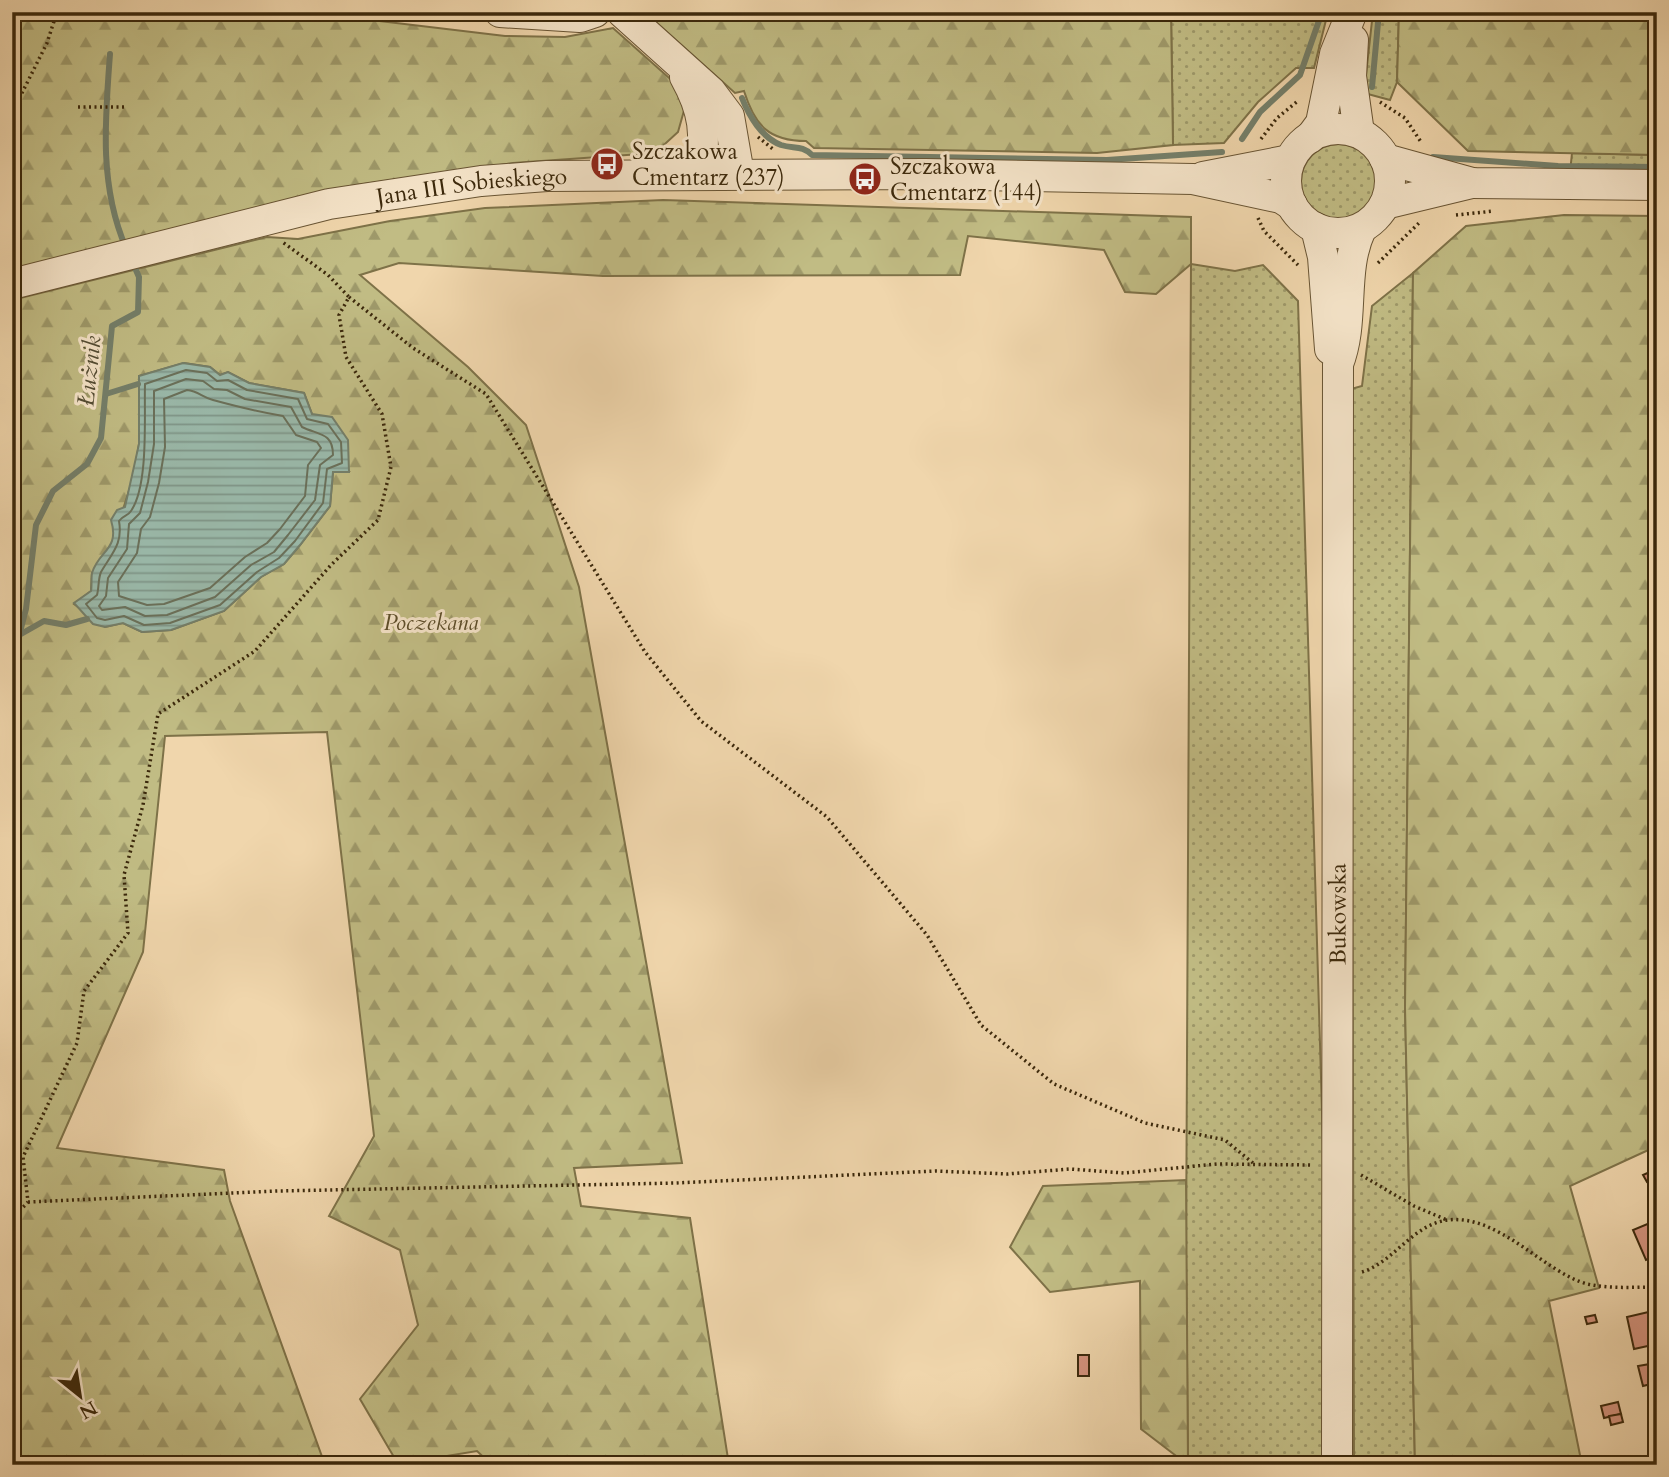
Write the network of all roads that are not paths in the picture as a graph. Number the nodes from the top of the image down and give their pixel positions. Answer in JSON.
{"nodes":[{"id":1,"x":500,"y":12,"type":"edge"},
{"id":2,"x":595,"y":12,"type":"edge"},
{"id":3,"x":622,"y":12,"type":"edge"},
{"id":4,"x":1353,"y":12,"type":"edge"},
{"id":5,"x":679,"y":66,"type":"junction"},
{"id":6,"x":1359,"y":133,"type":"junction"},
{"id":7,"x":1310,"y":138,"type":"junction"},
{"id":8,"x":1385,"y":159,"type":"junction"},
{"id":9,"x":1290,"y":160,"type":"junction"},
{"id":10,"x":699,"y":173,"type":"junction"},
{"id":11,"x":739,"y":174,"type":"junction"},
{"id":12,"x":1193,"y":179,"type":"junction"},
{"id":13,"x":1472,"y":183,"type":"junction"},
{"id":14,"x":1657,"y":186,"type":"edge"},
{"id":15,"x":1385,"y":204,"type":"junction"},
{"id":16,"x":1292,"y":205,"type":"junction"},
{"id":17,"x":1315,"y":228,"type":"junction"},
{"id":18,"x":1361,"y":229,"type":"junction"},
{"id":19,"x":12,"y":284,"type":"edge"},
{"id":20,"x":1338,"y":364,"type":"junction"},
{"id":21,"x":1337,"y":1465,"type":"edge"}],
"edges":[{"from":1,"to":2,"type":"street"},
{"from":3,"to":5,"type":"street"},
{"from":4,"to":6,"type":"street"},
{"from":4,"to":7,"type":"street"},
{"from":5,"to":10,"type":"street"},
{"from":5,"to":11,"type":"street"},
{"from":6,"to":7,"type":"street"},
{"from":6,"to":8,"type":"street"},
{"from":7,"to":9,"type":"street"},
{"from":8,"to":13,"type":"street"},
{"from":8,"to":15,"type":"street"},
{"from":9,"to":12,"type":"street"},
{"from":9,"to":16,"type":"street"},
{"from":10,"to":11,"type":"street","name":"Jana III Sobieskiego"},
{"from":10,"to":19,"type":"street","name":"Jana III Sobieskiego"},
{"from":11,"to":12,"type":"street","name":"Jana III Sobieskiego"},
{"from":12,"to":16,"type":"street"},
{"from":13,"to":14,"type":"street"},
{"from":13,"to":15,"type":"street"},
{"from":15,"to":18,"type":"street"},
{"from":16,"to":17,"type":"street"},
{"from":17,"to":18,"type":"street"},
{"from":17,"to":20,"type":"street"},
{"from":18,"to":20,"type":"street"},
{"from":20,"to":21,"type":"street","name":"Bukowska"}]}
